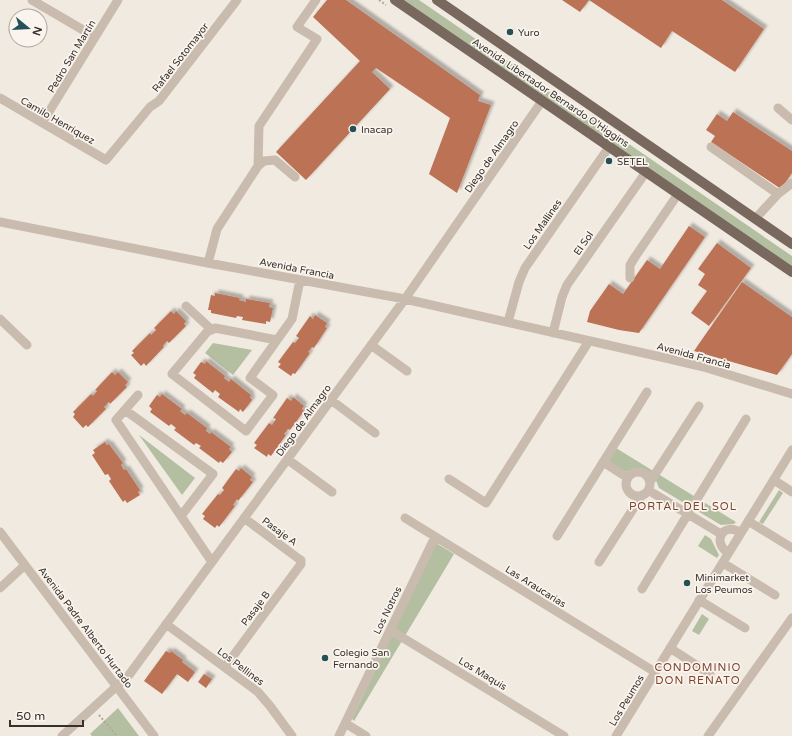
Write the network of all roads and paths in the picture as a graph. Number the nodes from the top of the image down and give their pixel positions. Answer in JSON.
{"nodes":[{"id":1,"x":32,"y":0,"type":"edge"},
{"id":2,"x":118,"y":0,"type":"edge"},
{"id":3,"x":237,"y":0,"type":"edge"},
{"id":4,"x":316,"y":0,"type":"edge"},
{"id":5,"x":395,"y":0,"type":"edge"},
{"id":6,"x":437,"y":0,"type":"edge"},
{"id":7,"x":95,"y":36,"type":"junction"},
{"id":8,"x":0,"y":98,"type":"edge"},
{"id":9,"x":542,"y":101,"type":"junction"},
{"id":10,"x":778,"y":108,"type":"dead end"},
{"id":11,"x":792,"y":120,"type":"edge"},
{"id":12,"x":42,"y":123,"type":"junction"},
{"id":13,"x":609,"y":147,"type":"junction"},
{"id":14,"x":711,"y":147,"type":"dead end"},
{"id":15,"x":106,"y":160,"type":"joint"},
{"id":16,"x":258,"y":166,"type":"junction"},
{"id":17,"x":646,"y":172,"type":"junction"},
{"id":18,"x":294,"y":177,"type":"dead end"},
{"id":19,"x":792,"y":183,"type":"edge"},
{"id":20,"x":678,"y":194,"type":"junction"},
{"id":21,"x":778,"y":194,"type":"junction"},
{"id":22,"x":755,"y":218,"type":"junction"},
{"id":23,"x":0,"y":222,"type":"edge"},
{"id":24,"x":792,"y":244,"type":"edge"},
{"id":25,"x":208,"y":263,"type":"junction"},
{"id":26,"x":792,"y":272,"type":"edge"},
{"id":27,"x":630,"y":278,"type":"dead end"},
{"id":28,"x":300,"y":280,"type":"junction"},
{"id":29,"x":405,"y":299,"type":"junction"},
{"id":30,"x":186,"y":306,"type":"dead end"},
{"id":31,"x":0,"y":319,"type":"edge"},
{"id":32,"x":508,"y":322,"type":"junction"},
{"id":33,"x":212,"y":330,"type":"junction"},
{"id":34,"x":553,"y":332,"type":"junction"},
{"id":35,"x":277,"y":340,"type":"junction"},
{"id":36,"x":588,"y":341,"type":"junction"},
{"id":37,"x":27,"y":344,"type":"dead end"},
{"id":38,"x":371,"y":345,"type":"junction"},
{"id":39,"x":407,"y":372,"type":"dead end"},
{"id":40,"x":647,"y":392,"type":"dead end"},
{"id":41,"x":792,"y":394,"type":"edge"},
{"id":42,"x":138,"y":396,"type":"dead end"},
{"id":43,"x":331,"y":400,"type":"junction"},
{"id":44,"x":699,"y":406,"type":"dead end"},
{"id":45,"x":125,"y":410,"type":"junction"},
{"id":46,"x":746,"y":419,"type":"dead end"},
{"id":47,"x":375,"y":433,"type":"dead end"},
{"id":48,"x":792,"y":450,"type":"edge"},
{"id":49,"x":287,"y":459,"type":"junction"},
{"id":50,"x":603,"y":462,"type":"junction"},
{"id":51,"x":628,"y":478,"type":"junction"},
{"id":52,"x":449,"y":480,"type":"dead end"},
{"id":53,"x":774,"y":480,"type":"junction"},
{"id":54,"x":647,"y":489,"type":"junction"},
{"id":55,"x":332,"y":492,"type":"dead end"},
{"id":56,"x":792,"y":492,"type":"edge"},
{"id":57,"x":688,"y":514,"type":"junction"},
{"id":58,"x":181,"y":516,"type":"junction"},
{"id":59,"x":244,"y":518,"type":"junction"},
{"id":60,"x":405,"y":518,"type":"dead end"},
{"id":61,"x":748,"y":521,"type":"junction"},
{"id":62,"x":0,"y":532,"type":"edge"},
{"id":63,"x":741,"y":533,"type":"junction"},
{"id":64,"x":721,"y":534,"type":"junction"},
{"id":65,"x":557,"y":536,"type":"dead end"},
{"id":66,"x":435,"y":537,"type":"junction"},
{"id":67,"x":792,"y":548,"type":"edge"},
{"id":68,"x":728,"y":553,"type":"junction"},
{"id":69,"x":212,"y":562,"type":"junction"},
{"id":70,"x":302,"y":562,"type":"joint"},
{"id":71,"x":599,"y":562,"type":"dead end"},
{"id":72,"x":723,"y":563,"type":"junction"},
{"id":73,"x":25,"y":565,"type":"junction"},
{"id":74,"x":0,"y":588,"type":"edge"},
{"id":75,"x":642,"y":589,"type":"dead end"},
{"id":76,"x":775,"y":595,"type":"dead end"},
{"id":77,"x":699,"y":600,"type":"junction"},
{"id":78,"x":792,"y":618,"type":"edge"},
{"id":79,"x":166,"y":624,"type":"junction"},
{"id":80,"x":745,"y":628,"type":"dead end"},
{"id":81,"x":390,"y":630,"type":"junction"},
{"id":82,"x":670,"y":648,"type":"junction"},
{"id":83,"x":225,"y":667,"type":"junction"},
{"id":84,"x":656,"y":672,"type":"junction"},
{"id":85,"x":710,"y":674,"type":"dead end"},
{"id":86,"x":117,"y":686,"type":"junction"},
{"id":87,"x":93,"y":708,"type":"junction"},
{"id":88,"x":345,"y":723,"type":"junction"},
{"id":89,"x":62,"y":736,"type":"edge"},
{"id":90,"x":117,"y":736,"type":"edge"},
{"id":91,"x":154,"y":736,"type":"edge"},
{"id":92,"x":292,"y":736,"type":"edge"},
{"id":93,"x":339,"y":736,"type":"edge"},
{"id":94,"x":366,"y":736,"type":"edge"},
{"id":95,"x":564,"y":736,"type":"edge"},
{"id":96,"x":616,"y":736,"type":"edge"},
{"id":97,"x":708,"y":736,"type":"edge"}],
"edges":[{"from":1,"to":7,"type":"street"},
{"from":2,"to":7,"type":"street","name":"Pedro San Martín"},
{"from":3,"to":15,"type":"street","name":"Rafael Sotomayor"},
{"from":4,"to":16,"type":"street"},
{"from":5,"to":9,"type":"main road","name":"Avenida Libertador Bernardo O'Higgins"},
{"from":6,"to":22,"type":"main road","name":"Avenida Libertador Bernardo O'Higgins"},
{"from":7,"to":12,"type":"street","name":"Pedro San Martín"},
{"from":8,"to":12,"type":"street","name":"Camilo Henríquez"},
{"from":9,"to":13,"type":"main road","name":"Avenida Libertador Bernardo O'Higgins"},
{"from":9,"to":29,"type":"street","name":"Diego de Almagro"},
{"from":10,"to":11,"type":"street"},
{"from":12,"to":15,"type":"street","name":"Camilo Henríquez"},
{"from":13,"to":17,"type":"main road","name":"Avenida Libertador Bernardo O'Higgins"},
{"from":13,"to":32,"type":"street","name":"Los Mallines"},
{"from":14,"to":21,"type":"street"},
{"from":16,"to":18,"type":"street"},
{"from":16,"to":25,"type":"street"},
{"from":17,"to":20,"type":"main road","name":"Avenida Libertador Bernardo O'Higgins"},
{"from":17,"to":34,"type":"street","name":"El Sol"},
{"from":19,"to":21,"type":"street"},
{"from":20,"to":26,"type":"main road","name":"Avenida Libertador Bernardo O'Higgins"},
{"from":20,"to":27,"type":"street"},
{"from":21,"to":22,"type":"street"},
{"from":22,"to":24,"type":"main road","name":"Avenida Libertador Bernardo O'Higgins"},
{"from":23,"to":25,"type":"street","name":"Avenida Francia"},
{"from":25,"to":28,"type":"street","name":"Avenida Francia"},
{"from":28,"to":29,"type":"street","name":"Avenida Francia"},
{"from":28,"to":35,"type":"street"},
{"from":29,"to":32,"type":"street","name":"Avenida Francia"},
{"from":29,"to":38,"type":"street","name":"Diego de Almagro"},
{"from":30,"to":33,"type":"street"},
{"from":31,"to":37,"type":"street"},
{"from":32,"to":34,"type":"street","name":"Avenida Francia"},
{"from":33,"to":35,"type":"street"},
{"from":33,"to":35,"type":"street"},
{"from":34,"to":36,"type":"street","name":"Avenida Francia"},
{"from":36,"to":41,"type":"street","name":"Avenida Francia"},
{"from":36,"to":52,"type":"street"},
{"from":38,"to":39,"type":"street"},
{"from":38,"to":43,"type":"street","name":"Diego de Almagro"},
{"from":40,"to":50,"type":"street"},
{"from":42,"to":45,"type":"street"},
{"from":43,"to":47,"type":"street"},
{"from":43,"to":49,"type":"street","name":"Diego de Almagro"},
{"from":44,"to":54,"type":"street"},
{"from":45,"to":58,"type":"street"},
{"from":45,"to":58,"type":"street"},
{"from":46,"to":57,"type":"street"},
{"from":48,"to":53,"type":"street","name":"Los Peumos"},
{"from":49,"to":55,"type":"street"},
{"from":49,"to":59,"type":"street","name":"Diego de Almagro"},
{"from":50,"to":51,"type":"street"},
{"from":50,"to":65,"type":"street"},
{"from":51,"to":54,"type":"street"},
{"from":51,"to":54,"type":"street"},
{"from":53,"to":56,"type":"street"},
{"from":53,"to":61,"type":"street","name":"Los Peumos"},
{"from":54,"to":57,"type":"street"},
{"from":54,"to":71,"type":"street"},
{"from":57,"to":64,"type":"street"},
{"from":57,"to":75,"type":"street"},
{"from":58,"to":69,"type":"street"},
{"from":59,"to":69,"type":"street","name":"Diego de Almagro"},
{"from":59,"to":70,"type":"street","name":"Pasaje A"},
{"from":60,"to":66,"type":"street","name":"Las Araucarias"},
{"from":61,"to":63,"type":"street","name":"Los Peumos"},
{"from":61,"to":67,"type":"street"},
{"from":62,"to":73,"type":"street","name":"Avenida Padre Alberto Hurtado"},
{"from":63,"to":64,"type":"street"},
{"from":63,"to":68,"type":"street","name":"Los Peumos"},
{"from":64,"to":68,"type":"street"},
{"from":66,"to":81,"type":"street","name":"Los Notros"},
{"from":66,"to":84,"type":"street","name":"Las Araucarias"},
{"from":68,"to":72,"type":"street","name":"Los Peumos"},
{"from":69,"to":79,"type":"street","name":"Diego de Almagro"},
{"from":70,"to":83,"type":"street","name":"Pasaje B"},
{"from":72,"to":76,"type":"street"},
{"from":72,"to":77,"type":"street","name":"Los Peumos"},
{"from":73,"to":74,"type":"street"},
{"from":73,"to":86,"type":"street","name":"Avenida Padre Alberto Hurtado"},
{"from":77,"to":80,"type":"street"},
{"from":77,"to":82,"type":"street","name":"Los Peumos"},
{"from":78,"to":97,"type":"street"},
{"from":79,"to":83,"type":"street","name":"Los Pellines"},
{"from":79,"to":86,"type":"street","name":"Diego de Almagro"},
{"from":81,"to":88,"type":"street","name":"Los Notros"},
{"from":81,"to":95,"type":"street","name":"Los Maquis"},
{"from":82,"to":84,"type":"street","name":"Los Peumos"},
{"from":82,"to":85,"type":"street"},
{"from":83,"to":92,"type":"street","name":"Los Pellines"},
{"from":84,"to":96,"type":"street","name":"Los Peumos"},
{"from":86,"to":87,"type":"street","name":"Diego de Almagro"},
{"from":86,"to":91,"type":"street","name":"Avenida Padre Alberto Hurtado"},
{"from":87,"to":89,"type":"street","name":"Diego de Almagro"},
{"from":87,"to":90,"type":"path"},
{"from":88,"to":93,"type":"street","name":"Los Notros"},
{"from":88,"to":94,"type":"street"}]}
